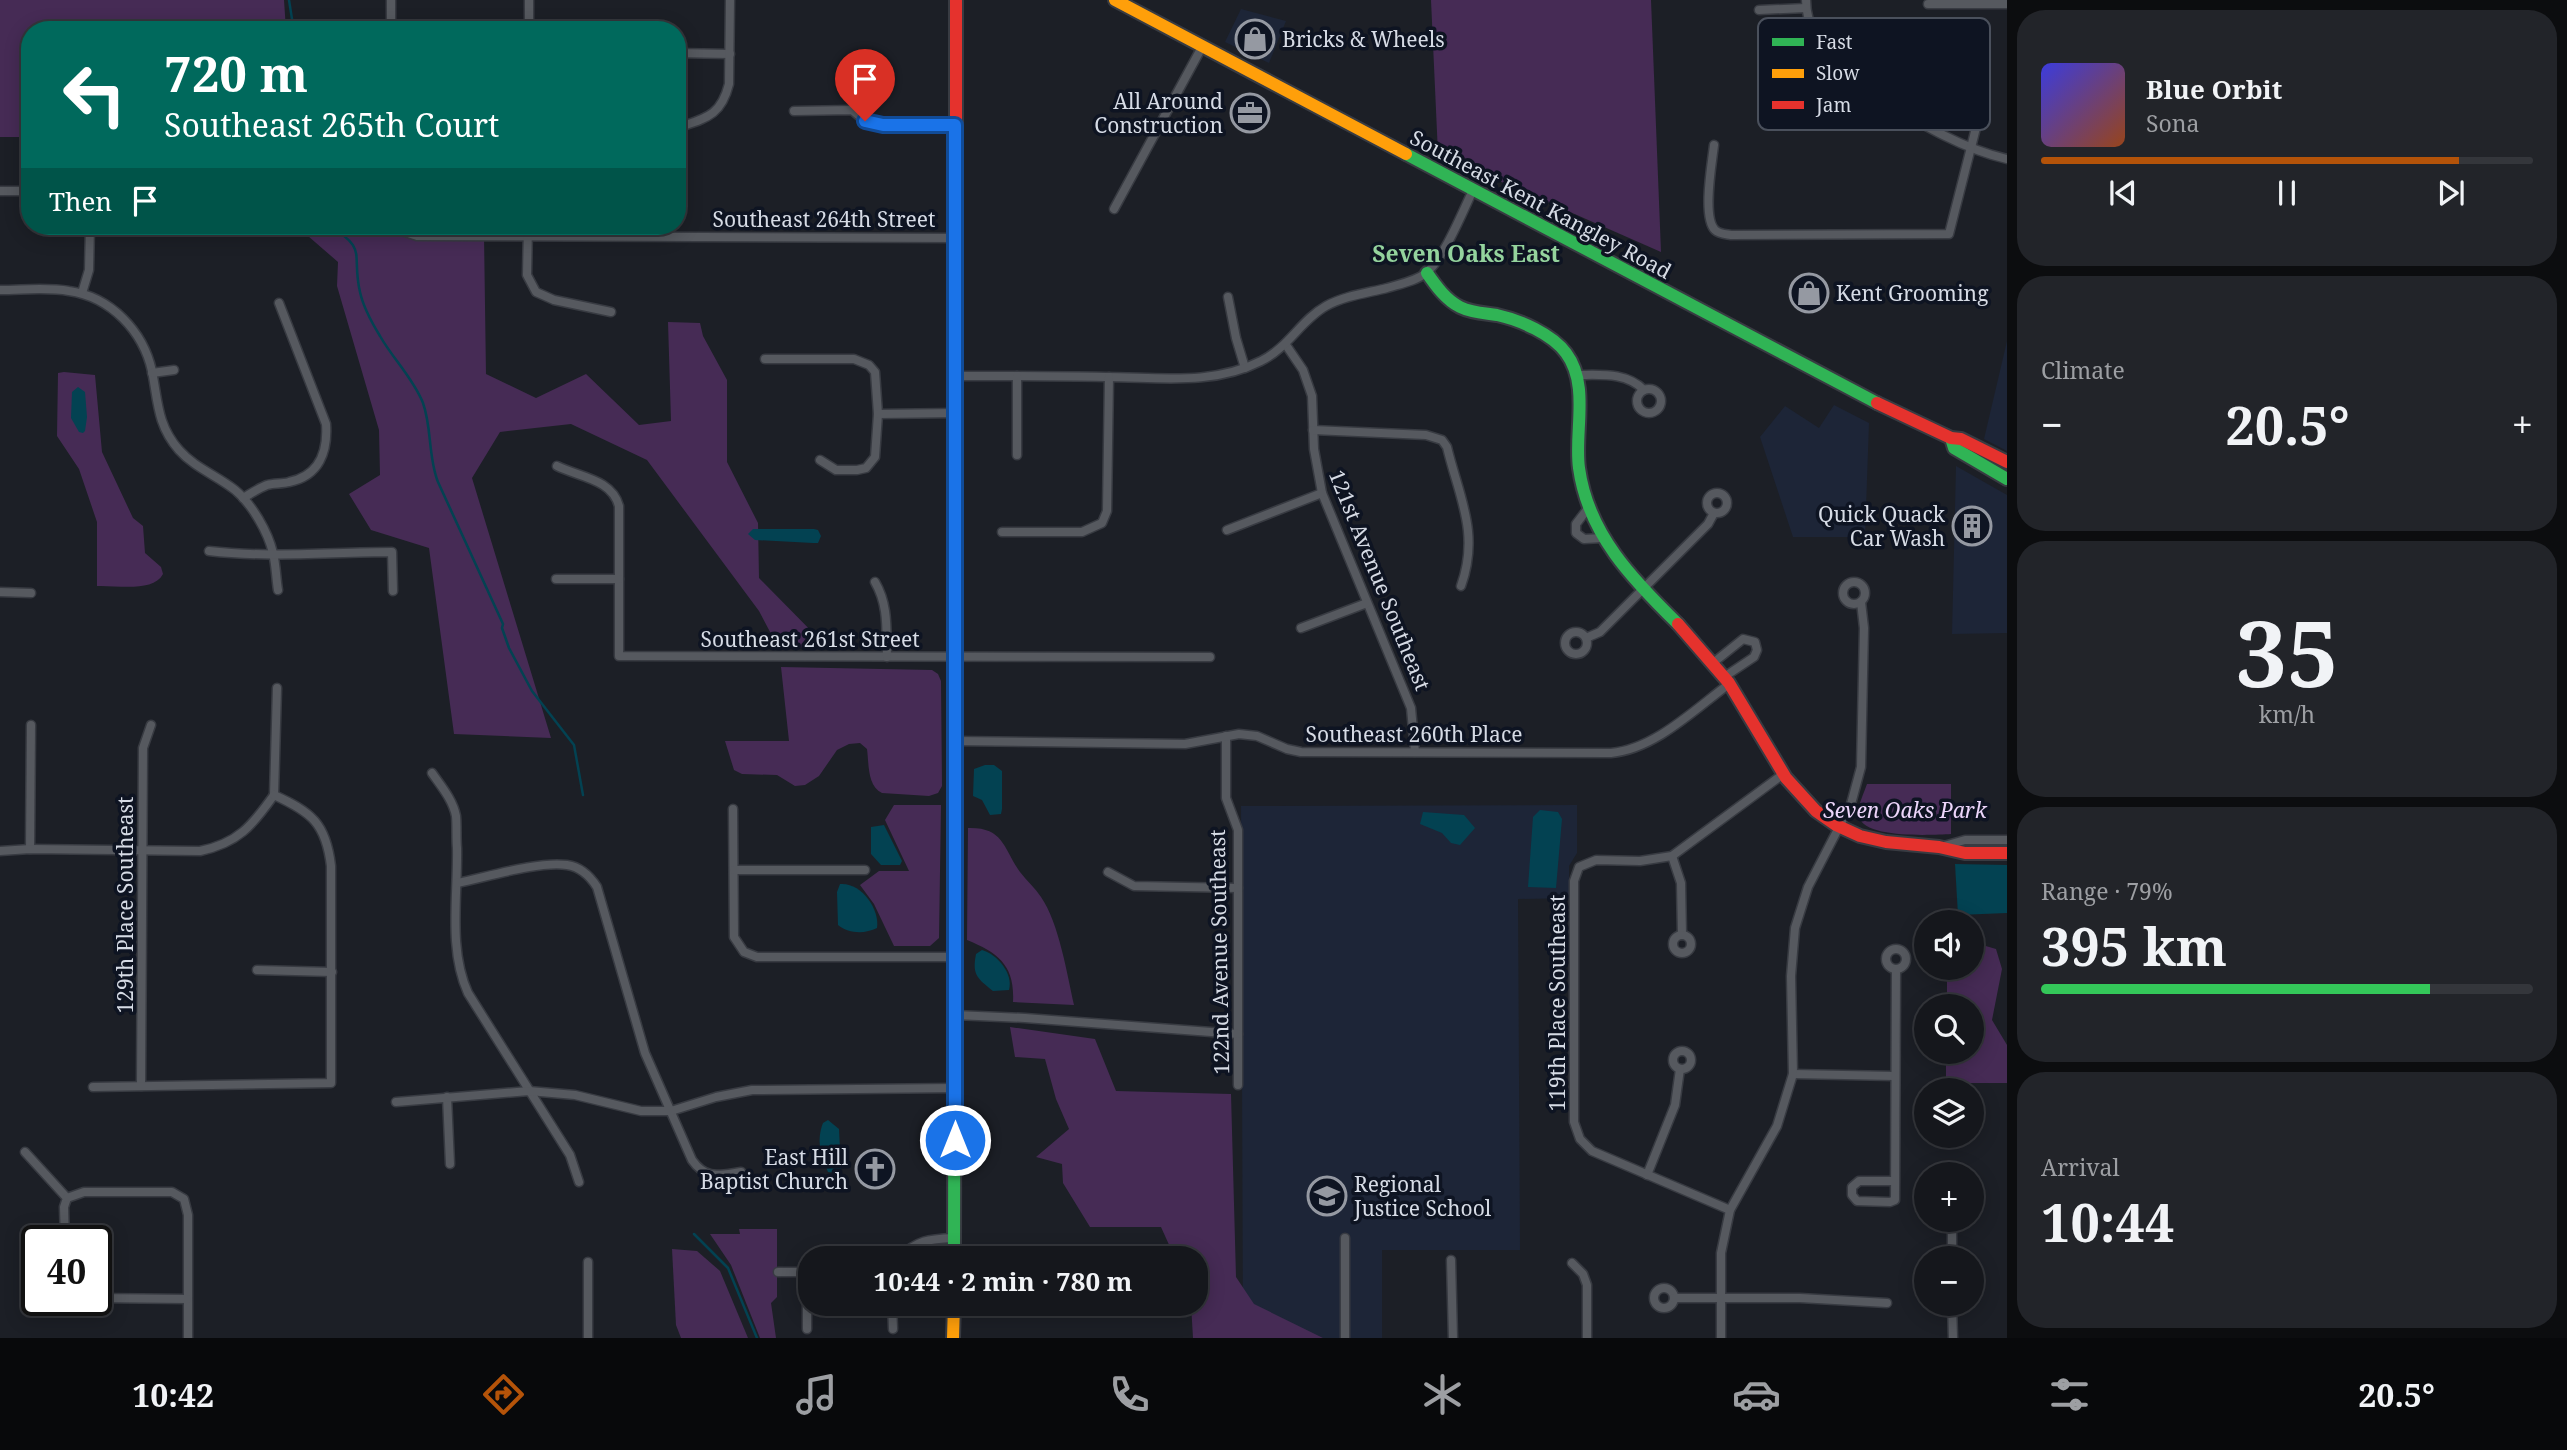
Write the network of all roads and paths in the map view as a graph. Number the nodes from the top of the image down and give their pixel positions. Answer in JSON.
{"nodes":[{"id":1,"x":391,"y":0,"type":"edge"},
{"id":2,"x":529,"y":0,"type":"edge"},
{"id":3,"x":730,"y":0,"type":"edge"},
{"id":4,"x":956,"y":0,"type":"edge"},
{"id":5,"x":1115,"y":0,"type":"edge"},
{"id":6,"x":1806,"y":4,"type":"edge"},
{"id":7,"x":1928,"y":4,"type":"dead end"},
{"id":8,"x":2007,"y":4,"type":"edge"},
{"id":9,"x":1759,"y":10,"type":"dead end"},
{"id":10,"x":391,"y":21,"type":"edge"},
{"id":11,"x":529,"y":21,"type":"edge"},
{"id":12,"x":1202,"y":47,"type":"junction"},
{"id":13,"x":686,"y":53,"type":"edge"},
{"id":14,"x":730,"y":54,"type":"junction"},
{"id":15,"x":794,"y":111,"type":"dead end"},
{"id":16,"x":686,"y":125,"type":"edge"},
{"id":17,"x":955,"y":125,"type":"junction"},
{"id":18,"x":1933,"y":130,"type":"edge"},
{"id":19,"x":1975,"y":130,"type":"edge"},
{"id":20,"x":1714,"y":145,"type":"dead end"},
{"id":21,"x":1970,"y":148,"type":"junction"},
{"id":22,"x":2007,"y":159,"type":"edge"},
{"id":23,"x":1474,"y":190,"type":"junction"},
{"id":24,"x":0,"y":191,"type":"edge"},
{"id":25,"x":21,"y":191,"type":"edge"},
{"id":26,"x":1114,"y":209,"type":"dead end"},
{"id":27,"x":90,"y":235,"type":"edge"},
{"id":28,"x":414,"y":235,"type":"edge"},
{"id":29,"x":436,"y":235,"type":"edge"},
{"id":30,"x":528,"y":235,"type":"edge"},
{"id":31,"x":606,"y":235,"type":"edge"},
{"id":32,"x":622,"y":236,"type":"joint"},
{"id":33,"x":955,"y":237,"type":"junction"},
{"id":34,"x":1427,"y":273,"type":"junction"},
{"id":35,"x":0,"y":290,"type":"edge"},
{"id":36,"x":82,"y":293,"type":"junction"},
{"id":37,"x":1228,"y":297,"type":"dead end"},
{"id":38,"x":279,"y":303,"type":"dead end"},
{"id":39,"x":611,"y":312,"type":"dead end"},
{"id":40,"x":1286,"y":345,"type":"junction"},
{"id":41,"x":765,"y":359,"type":"dead end"},
{"id":42,"x":1245,"y":368,"type":"junction"},
{"id":43,"x":174,"y":370,"type":"dead end"},
{"id":44,"x":152,"y":373,"type":"junction"},
{"id":45,"x":1577,"y":375,"type":"junction"},
{"id":46,"x":956,"y":376,"type":"junction"},
{"id":47,"x":1017,"y":376,"type":"junction"},
{"id":48,"x":1109,"y":377,"type":"junction"},
{"id":49,"x":1644,"y":390,"type":"dead end"},
{"id":50,"x":956,"y":413,"type":"junction"},
{"id":51,"x":878,"y":414,"type":"junction"},
{"id":52,"x":1313,"y":429,"type":"junction"},
{"id":53,"x":1951,"y":439,"type":"junction"},
{"id":54,"x":1017,"y":455,"type":"dead end"},
{"id":55,"x":820,"y":460,"type":"dead end"},
{"id":56,"x":2007,"y":462,"type":"edge"},
{"id":57,"x":557,"y":466,"type":"dead end"},
{"id":58,"x":2007,"y":479,"type":"edge"},
{"id":59,"x":1322,"y":493,"type":"junction"},
{"id":60,"x":243,"y":498,"type":"junction"},
{"id":61,"x":1589,"y":507,"type":"junction"},
{"id":62,"x":1714,"y":513,"type":"dead end"},
{"id":63,"x":1227,"y":530,"type":"dead end"},
{"id":64,"x":1002,"y":532,"type":"dead end"},
{"id":65,"x":1604,"y":538,"type":"junction"},
{"id":66,"x":209,"y":551,"type":"dead end"},
{"id":67,"x":273,"y":553,"type":"junction"},
{"id":68,"x":556,"y":579,"type":"dead end"},
{"id":69,"x":619,"y":579,"type":"junction"},
{"id":70,"x":875,"y":582,"type":"dead end"},
{"id":71,"x":1461,"y":586,"type":"dead end"},
{"id":72,"x":278,"y":590,"type":"dead end"},
{"id":73,"x":1643,"y":590,"type":"junction"},
{"id":74,"x":393,"y":591,"type":"dead end"},
{"id":75,"x":0,"y":592,"type":"edge"},
{"id":76,"x":31,"y":593,"type":"dead end"},
{"id":77,"x":1861,"y":602,"type":"dead end"},
{"id":78,"x":1367,"y":603,"type":"junction"},
{"id":79,"x":1301,"y":628,"type":"dead end"},
{"id":80,"x":1586,"y":639,"type":"dead end"},
{"id":81,"x":887,"y":657,"type":"junction"},
{"id":82,"x":955,"y":657,"type":"junction"},
{"id":83,"x":1210,"y":657,"type":"dead end"},
{"id":84,"x":1713,"y":663,"type":"junction"},
{"id":85,"x":1727,"y":680,"type":"junction"},
{"id":86,"x":277,"y":688,"type":"dead end"},
{"id":87,"x":31,"y":725,"type":"dead end"},
{"id":88,"x":151,"y":725,"type":"dead end"},
{"id":89,"x":1226,"y":736,"type":"junction"},
{"id":90,"x":956,"y":741,"type":"junction"},
{"id":91,"x":1415,"y":751,"type":"junction"},
{"id":92,"x":432,"y":773,"type":"dead end"},
{"id":93,"x":1782,"y":775,"type":"junction"},
{"id":94,"x":274,"y":795,"type":"junction"},
{"id":95,"x":733,"y":808,"type":"dead end"},
{"id":96,"x":1839,"y":827,"type":"junction"},
{"id":97,"x":2007,"y":840,"type":"edge"},
{"id":98,"x":1941,"y":847,"type":"junction"},
{"id":99,"x":30,"y":849,"type":"junction"},
{"id":100,"x":142,"y":849,"type":"junction"},
{"id":101,"x":0,"y":851,"type":"edge"},
{"id":102,"x":2007,"y":853,"type":"edge"},
{"id":103,"x":1672,"y":856,"type":"junction"},
{"id":104,"x":734,"y":870,"type":"junction"},
{"id":105,"x":865,"y":870,"type":"dead end"},
{"id":106,"x":1108,"y":872,"type":"dead end"},
{"id":107,"x":457,"y":884,"type":"junction"},
{"id":108,"x":1238,"y":888,"type":"junction"},
{"id":109,"x":1682,"y":935,"type":"dead end"},
{"id":110,"x":955,"y":957,"type":"junction"},
{"id":111,"x":257,"y":970,"type":"dead end"},
{"id":112,"x":1896,"y":970,"type":"dead end"},
{"id":113,"x":332,"y":972,"type":"junction"},
{"id":114,"x":955,"y":1015,"type":"junction"},
{"id":115,"x":1238,"y":1034,"type":"junction"},
{"id":116,"x":1680,"y":1069,"type":"dead end"},
{"id":117,"x":1793,"y":1074,"type":"junction"},
{"id":118,"x":1895,"y":1076,"type":"junction"},
{"id":119,"x":1238,"y":1085,"type":"dead end"},
{"id":120,"x":141,"y":1086,"type":"junction"},
{"id":121,"x":93,"y":1087,"type":"dead end"},
{"id":122,"x":955,"y":1088,"type":"junction"},
{"id":123,"x":529,"y":1091,"type":"junction"},
{"id":124,"x":447,"y":1097,"type":"junction"},
{"id":125,"x":396,"y":1102,"type":"dead end"},
{"id":126,"x":671,"y":1111,"type":"junction"},
{"id":127,"x":25,"y":1153,"type":"dead end"},
{"id":128,"x":450,"y":1164,"type":"dead end"},
{"id":129,"x":741,"y":1172,"type":"dead end"},
{"id":130,"x":1647,"y":1175,"type":"junction"},
{"id":131,"x":1895,"y":1181,"type":"junction"},
{"id":132,"x":579,"y":1182,"type":"dead end"},
{"id":133,"x":67,"y":1198,"type":"junction"},
{"id":134,"x":1730,"y":1210,"type":"junction"},
{"id":135,"x":65,"y":1225,"type":"edge"},
{"id":136,"x":954,"y":1238,"type":"junction"},
{"id":137,"x":1345,"y":1238,"type":"dead end"},
{"id":138,"x":912,"y":1246,"type":"edge"},
{"id":139,"x":954,"y":1246,"type":"edge"},
{"id":140,"x":1451,"y":1260,"type":"dead end"},
{"id":141,"x":588,"y":1262,"type":"dead end"},
{"id":142,"x":1572,"y":1263,"type":"dead end"},
{"id":143,"x":778,"y":1272,"type":"dead end"},
{"id":144,"x":798,"y":1272,"type":"edge"},
{"id":145,"x":112,"y":1298,"type":"edge"},
{"id":146,"x":1674,"y":1298,"type":"dead end"},
{"id":147,"x":187,"y":1299,"type":"junction"},
{"id":148,"x":1720,"y":1299,"type":"junction"},
{"id":149,"x":1887,"y":1303,"type":"dead end"},
{"id":150,"x":807,"y":1316,"type":"edge"},
{"id":151,"x":892,"y":1316,"type":"edge"},
{"id":152,"x":954,"y":1316,"type":"edge"},
{"id":153,"x":1952,"y":1316,"type":"edge"},
{"id":154,"x":807,"y":1329,"type":"dead end"},
{"id":155,"x":893,"y":1329,"type":"dead end"},
{"id":156,"x":188,"y":1338,"type":"edge"},
{"id":157,"x":588,"y":1338,"type":"edge"},
{"id":158,"x":953,"y":1338,"type":"edge"},
{"id":159,"x":1345,"y":1338,"type":"edge"},
{"id":160,"x":1453,"y":1338,"type":"edge"},
{"id":161,"x":1587,"y":1338,"type":"edge"},
{"id":162,"x":1721,"y":1338,"type":"edge"},
{"id":163,"x":1953,"y":1338,"type":"edge"}],
"edges":[{"from":1,"to":10,"type":"street"},
{"from":2,"to":11,"type":"street"},
{"from":3,"to":14,"type":"street"},
{"from":4,"to":17,"type":"street"},
{"from":5,"to":12,"type":"street","name":"Southeast Kent Kangley Road"},
{"from":6,"to":9,"type":"street"},
{"from":7,"to":8,"type":"street"},
{"from":12,"to":23,"type":"street","name":"Southeast Kent Kangley Road"},
{"from":12,"to":26,"type":"street"},
{"from":13,"to":14,"type":"street"},
{"from":14,"to":16,"type":"street"},
{"from":15,"to":17,"type":"street"},
{"from":17,"to":33,"type":"street"},
{"from":18,"to":21,"type":"street"},
{"from":19,"to":21,"type":"street"},
{"from":20,"to":21,"type":"street"},
{"from":21,"to":22,"type":"street"},
{"from":23,"to":34,"type":"street"},
{"from":23,"to":53,"type":"street","name":"Southeast Kent Kangley Road"},
{"from":24,"to":25,"type":"street"},
{"from":27,"to":36,"type":"street"},
{"from":28,"to":29,"type":"street","name":"Southeast 264th Street"},
{"from":30,"to":39,"type":"street"},
{"from":31,"to":32,"type":"street","name":"Southeast 264th Street"},
{"from":32,"to":33,"type":"street","name":"Southeast 264th Street"},
{"from":33,"to":46,"type":"street"},
{"from":34,"to":40,"type":"street"},
{"from":34,"to":45,"type":"street"},
{"from":35,"to":36,"type":"street"},
{"from":36,"to":44,"type":"street"},
{"from":37,"to":42,"type":"street"},
{"from":38,"to":60,"type":"street"},
{"from":40,"to":42,"type":"street"},
{"from":40,"to":52,"type":"street","name":"121st Avenue Southeast"},
{"from":41,"to":51,"type":"street"},
{"from":42,"to":48,"type":"street"},
{"from":43,"to":44,"type":"street"},
{"from":44,"to":60,"type":"street"},
{"from":45,"to":49,"type":"street"},
{"from":45,"to":61,"type":"street"},
{"from":46,"to":47,"type":"street"},
{"from":46,"to":50,"type":"street"},
{"from":47,"to":48,"type":"street"},
{"from":47,"to":54,"type":"street"},
{"from":48,"to":64,"type":"street"},
{"from":50,"to":51,"type":"street"},
{"from":50,"to":82,"type":"street"},
{"from":51,"to":55,"type":"street"},
{"from":52,"to":59,"type":"street","name":"121st Avenue Southeast"},
{"from":52,"to":71,"type":"street"},
{"from":53,"to":56,"type":"street","name":"Southeast Kent Kangley Road"},
{"from":53,"to":58,"type":"street","name":"Southeast Kent Kangley Road"},
{"from":57,"to":69,"type":"street"},
{"from":59,"to":63,"type":"street"},
{"from":59,"to":78,"type":"street","name":"121st Avenue Southeast"},
{"from":60,"to":67,"type":"street"},
{"from":61,"to":65,"type":"street"},
{"from":61,"to":65,"type":"street"},
{"from":62,"to":73,"type":"street"},
{"from":65,"to":73,"type":"street"},
{"from":66,"to":67,"type":"street"},
{"from":67,"to":72,"type":"street"},
{"from":67,"to":74,"type":"street"},
{"from":68,"to":69,"type":"street"},
{"from":69,"to":81,"type":"street","name":"Southeast 261st Street"},
{"from":70,"to":81,"type":"street"},
{"from":73,"to":80,"type":"street"},
{"from":73,"to":84,"type":"street"},
{"from":75,"to":76,"type":"street"},
{"from":77,"to":96,"type":"street"},
{"from":78,"to":79,"type":"street"},
{"from":78,"to":91,"type":"street","name":"121st Avenue Southeast"},
{"from":81,"to":82,"type":"street","name":"Southeast 261st Street"},
{"from":82,"to":83,"type":"street","name":"Southeast 261st Street"},
{"from":82,"to":90,"type":"street"},
{"from":84,"to":85,"type":"street"},
{"from":84,"to":85,"type":"street","name":"Southeast 260th Place"},
{"from":85,"to":91,"type":"street","name":"Southeast 260th Place"},
{"from":85,"to":93,"type":"street"},
{"from":86,"to":94,"type":"street"},
{"from":87,"to":99,"type":"street"},
{"from":88,"to":100,"type":"street","name":"129th Place Southeast"},
{"from":89,"to":90,"type":"street","name":"Southeast 260th Place"},
{"from":89,"to":91,"type":"street","name":"Southeast 260th Place"},
{"from":89,"to":108,"type":"street","name":"122nd Avenue Southeast"},
{"from":90,"to":110,"type":"street"},
{"from":92,"to":107,"type":"street"},
{"from":93,"to":96,"type":"street"},
{"from":93,"to":103,"type":"street"},
{"from":94,"to":100,"type":"street"},
{"from":94,"to":113,"type":"street"},
{"from":95,"to":104,"type":"street"},
{"from":96,"to":98,"type":"street"},
{"from":96,"to":117,"type":"street"},
{"from":97,"to":98,"type":"street"},
{"from":98,"to":102,"type":"street"},
{"from":99,"to":100,"type":"street"},
{"from":99,"to":101,"type":"street"},
{"from":100,"to":120,"type":"street","name":"129th Place Southeast"},
{"from":103,"to":109,"type":"street"},
{"from":103,"to":130,"type":"street","name":"119th Place Southeast"},
{"from":104,"to":105,"type":"street"},
{"from":104,"to":110,"type":"street"},
{"from":106,"to":108,"type":"street"},
{"from":107,"to":123,"type":"street"},
{"from":107,"to":126,"type":"street"},
{"from":108,"to":115,"type":"street","name":"122nd Avenue Southeast"},
{"from":110,"to":114,"type":"street"},
{"from":111,"to":113,"type":"street"},
{"from":112,"to":118,"type":"street"},
{"from":113,"to":120,"type":"street"},
{"from":114,"to":115,"type":"street"},
{"from":114,"to":122,"type":"street"},
{"from":115,"to":119,"type":"street","name":"122nd Avenue Southeast"},
{"from":116,"to":130,"type":"street"},
{"from":117,"to":118,"type":"street"},
{"from":117,"to":134,"type":"street"},
{"from":118,"to":131,"type":"street"},
{"from":120,"to":121,"type":"street"},
{"from":122,"to":126,"type":"street"},
{"from":122,"to":136,"type":"street"},
{"from":123,"to":124,"type":"street"},
{"from":123,"to":126,"type":"street"},
{"from":123,"to":132,"type":"street"},
{"from":124,"to":125,"type":"street"},
{"from":124,"to":128,"type":"street"},
{"from":126,"to":129,"type":"street"},
{"from":127,"to":133,"type":"street"},
{"from":130,"to":134,"type":"street"},
{"from":131,"to":131,"type":"street"},
{"from":133,"to":135,"type":"street"},
{"from":133,"to":147,"type":"street"},
{"from":134,"to":148,"type":"street"},
{"from":136,"to":138,"type":"street"},
{"from":136,"to":139,"type":"street"},
{"from":137,"to":159,"type":"street"},
{"from":140,"to":160,"type":"street"},
{"from":141,"to":157,"type":"street"},
{"from":142,"to":161,"type":"street"},
{"from":143,"to":144,"type":"street"},
{"from":145,"to":147,"type":"street"},
{"from":146,"to":148,"type":"street"},
{"from":147,"to":156,"type":"street"},
{"from":148,"to":149,"type":"street"},
{"from":148,"to":162,"type":"street"},
{"from":150,"to":154,"type":"street"},
{"from":151,"to":155,"type":"street"},
{"from":152,"to":158,"type":"street"},
{"from":153,"to":163,"type":"street"}]}
